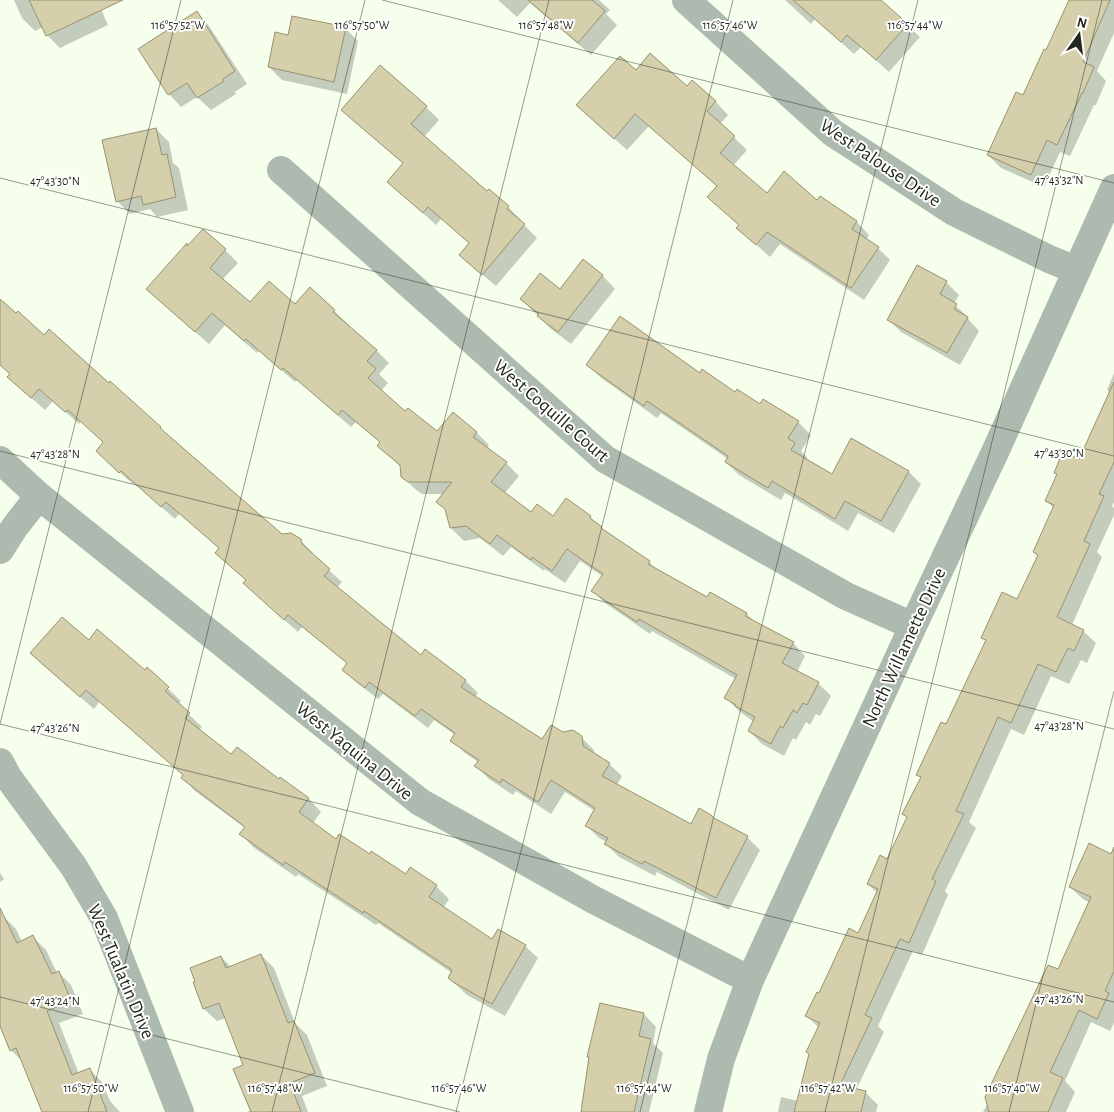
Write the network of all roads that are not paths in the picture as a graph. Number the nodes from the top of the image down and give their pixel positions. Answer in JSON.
{"nodes":[{"id":1,"x":686,"y":0,"type":"edge"},
{"id":2,"x":281,"y":170,"type":"dead end"},
{"id":3,"x":1114,"y":188,"type":"edge"},
{"id":4,"x":1076,"y":270,"type":"junction"},
{"id":5,"x":0,"y":460,"type":"edge"},
{"id":6,"x":39,"y":496,"type":"junction"},
{"id":7,"x":0,"y":550,"type":"edge"},
{"id":8,"x":913,"y":626,"type":"junction"},
{"id":9,"x":0,"y":762,"type":"edge"},
{"id":10,"x":750,"y":980,"type":"junction"},
{"id":11,"x":180,"y":1112,"type":"edge"},
{"id":12,"x":708,"y":1112,"type":"edge"}],
"edges":[{"from":1,"to":4,"type":"street","name":"West Palouse Drive"},
{"from":2,"to":8,"type":"street","name":"West Coquille Court"},
{"from":3,"to":4,"type":"street","name":"North Willamette Drive"},
{"from":4,"to":8,"type":"street","name":"North Willamette Drive"},
{"from":5,"to":6,"type":"street","name":"West Yaquina Drive"},
{"from":6,"to":7,"type":"street"},
{"from":6,"to":10,"type":"street","name":"West Yaquina Drive"},
{"from":8,"to":10,"type":"street","name":"North Willamette Drive"},
{"from":9,"to":11,"type":"street","name":"West Tualatin Drive"},
{"from":10,"to":12,"type":"street","name":"North Willamette Drive"}]}
